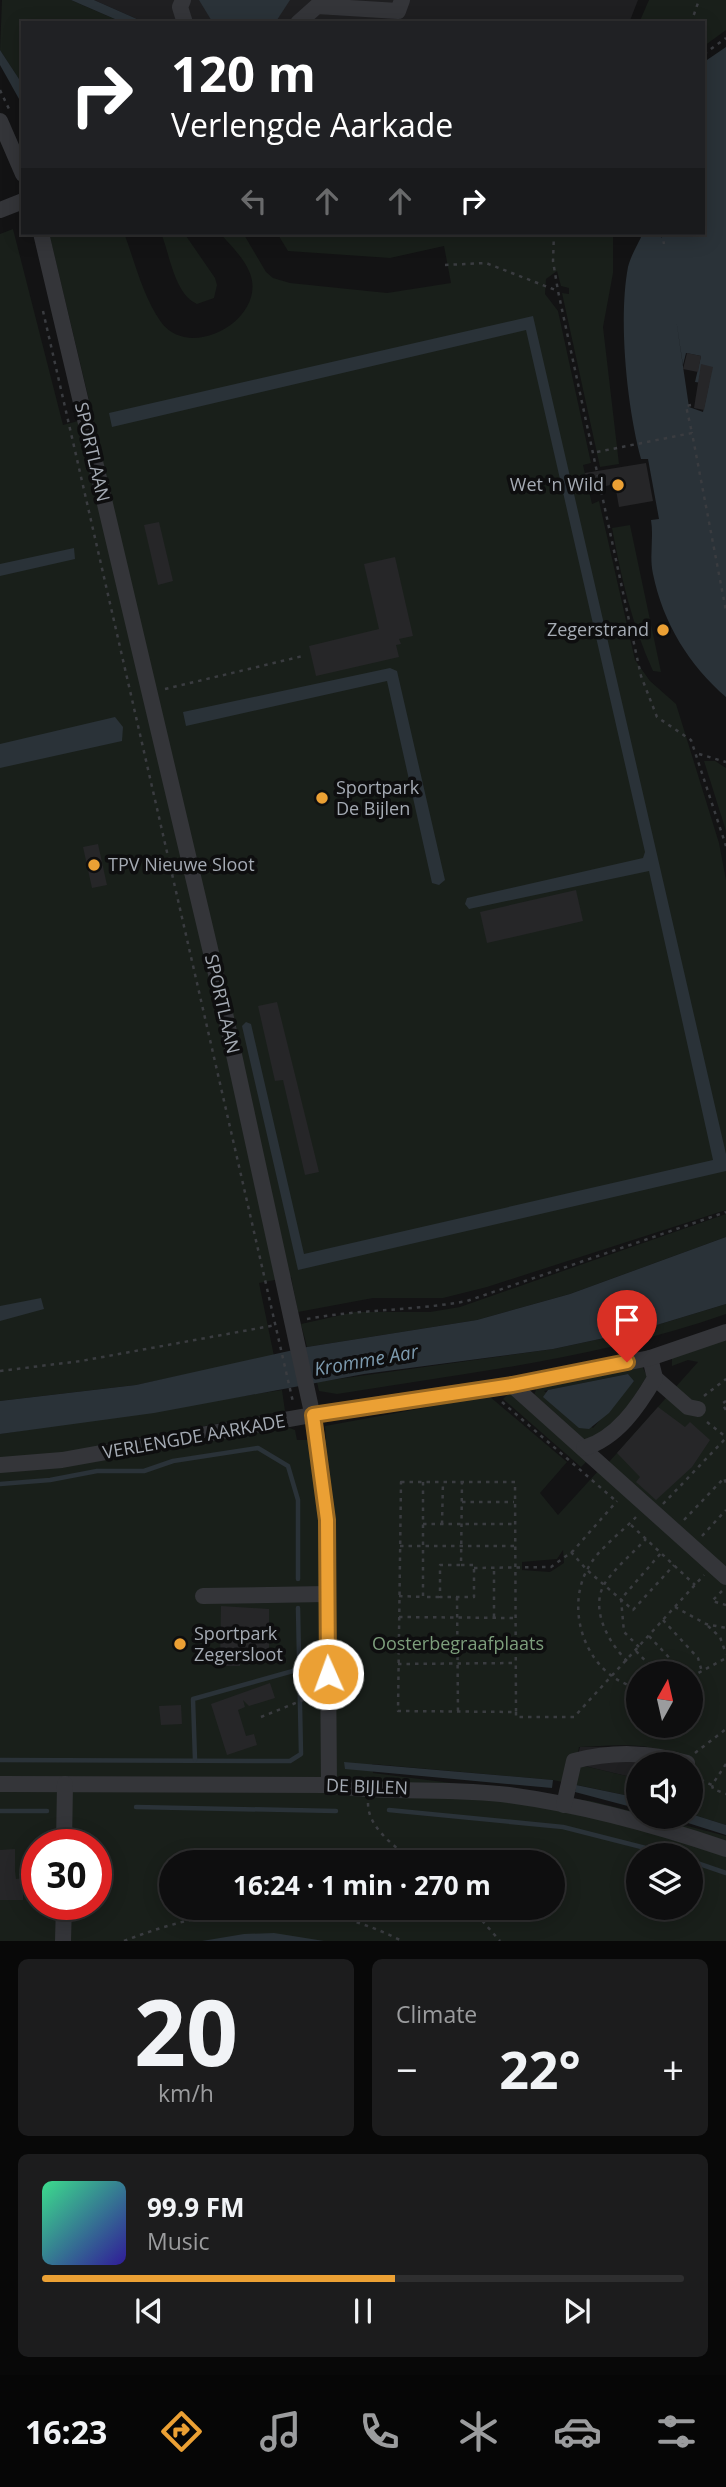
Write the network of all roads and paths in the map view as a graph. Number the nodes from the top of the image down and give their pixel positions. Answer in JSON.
{"nodes":[{"id":1,"x":183,"y":0,"type":"edge"},
{"id":2,"x":402,"y":0,"type":"edge"},
{"id":3,"x":699,"y":0,"type":"edge"},
{"id":4,"x":184,"y":21,"type":"edge"},
{"id":5,"x":300,"y":21,"type":"edge"},
{"id":6,"x":692,"y":21,"type":"edge"},
{"id":7,"x":726,"y":38,"type":"edge"},
{"id":8,"x":705,"y":53,"type":"edge"},
{"id":9,"x":0,"y":121,"type":"edge"},
{"id":10,"x":21,"y":169,"type":"edge"},
{"id":11,"x":21,"y":202,"type":"edge"},
{"id":12,"x":0,"y":210,"type":"edge"},
{"id":13,"x":41,"y":235,"type":"edge"},
{"id":14,"x":554,"y":235,"type":"edge"},
{"id":15,"x":662,"y":235,"type":"edge"},
{"id":16,"x":664,"y":244,"type":"dead end"},
{"id":17,"x":445,"y":265,"type":"dead end"},
{"id":18,"x":558,"y":291,"type":"junction"},
{"id":19,"x":40,"y":299,"type":"dead end"},
{"id":20,"x":691,"y":405,"type":"dead end"},
{"id":21,"x":692,"y":433,"type":"junction"},
{"id":22,"x":597,"y":452,"type":"dead end"},
{"id":23,"x":726,"y":611,"type":"edge"},
{"id":24,"x":303,"y":656,"type":"dead end"},
{"id":25,"x":148,"y":693,"type":"junction"},
{"id":26,"x":698,"y":753,"type":"junction"},
{"id":27,"x":726,"y":762,"type":"edge"},
{"id":28,"x":726,"y":846,"type":"edge"},
{"id":29,"x":726,"y":1212,"type":"edge"},
{"id":30,"x":275,"y":1325,"type":"junction"},
{"id":31,"x":295,"y":1329,"type":"junction"},
{"id":32,"x":726,"y":1332,"type":"edge"},
{"id":33,"x":650,"y":1358,"type":"junction"},
{"id":34,"x":0,"y":1371,"type":"edge"},
{"id":35,"x":654,"y":1378,"type":"junction"},
{"id":36,"x":512,"y":1385,"type":"junction"},
{"id":37,"x":486,"y":1389,"type":"junction"},
{"id":38,"x":299,"y":1393,"type":"junction"},
{"id":39,"x":726,"y":1401,"type":"edge"},
{"id":40,"x":698,"y":1409,"type":"dead end"},
{"id":41,"x":726,"y":1410,"type":"edge"},
{"id":42,"x":313,"y":1415,"type":"junction"},
{"id":43,"x":726,"y":1437,"type":"edge"},
{"id":44,"x":584,"y":1448,"type":"junction"},
{"id":45,"x":0,"y":1465,"type":"edge"},
{"id":46,"x":443,"y":1481,"type":"junction"},
{"id":47,"x":462,"y":1481,"type":"junction"},
{"id":48,"x":423,"y":1482,"type":"junction"},
{"id":49,"x":726,"y":1483,"type":"edge"},
{"id":50,"x":629,"y":1488,"type":"junction"},
{"id":51,"x":462,"y":1502,"type":"junction"},
{"id":52,"x":515,"y":1502,"type":"junction"},
{"id":53,"x":616,"y":1502,"type":"junction"},
{"id":54,"x":652,"y":1508,"type":"junction"},
{"id":55,"x":726,"y":1510,"type":"edge"},
{"id":56,"x":423,"y":1524,"type":"junction"},
{"id":57,"x":442,"y":1524,"type":"junction"},
{"id":58,"x":462,"y":1524,"type":"junction"},
{"id":59,"x":515,"y":1524,"type":"junction"},
{"id":60,"x":630,"y":1524,"type":"junction"},
{"id":61,"x":675,"y":1530,"type":"junction"},
{"id":62,"x":646,"y":1539,"type":"junction"},
{"id":63,"x":400,"y":1546,"type":"junction"},
{"id":64,"x":461,"y":1546,"type":"junction"},
{"id":65,"x":515,"y":1546,"type":"junction"},
{"id":66,"x":693,"y":1546,"type":"junction"},
{"id":67,"x":423,"y":1547,"type":"junction"},
{"id":68,"x":571,"y":1552,"type":"junction"},
{"id":69,"x":661,"y":1553,"type":"junction"},
{"id":70,"x":461,"y":1564,"type":"junction"},
{"id":71,"x":713,"y":1564,"type":"junction"},
{"id":72,"x":674,"y":1566,"type":"junction"},
{"id":73,"x":474,"y":1568,"type":"junction"},
{"id":74,"x":494,"y":1568,"type":"junction"},
{"id":75,"x":515,"y":1568,"type":"junction"},
{"id":76,"x":587,"y":1570,"type":"junction"},
{"id":77,"x":726,"y":1577,"type":"edge"},
{"id":78,"x":604,"y":1585,"type":"junction"},
{"id":79,"x":695,"y":1585,"type":"junction"},
{"id":80,"x":726,"y":1588,"type":"edge"},
{"id":81,"x":326,"y":1594,"type":"junction"},
{"id":82,"x":203,"y":1596,"type":"dead end"},
{"id":83,"x":399,"y":1597,"type":"junction"},
{"id":84,"x":423,"y":1597,"type":"junction"},
{"id":85,"x":440,"y":1597,"type":"junction"},
{"id":86,"x":457,"y":1597,"type":"junction"},
{"id":87,"x":621,"y":1599,"type":"junction"},
{"id":88,"x":726,"y":1605,"type":"edge"},
{"id":89,"x":675,"y":1606,"type":"junction"},
{"id":90,"x":399,"y":1617,"type":"junction"},
{"id":91,"x":458,"y":1617,"type":"junction"},
{"id":92,"x":494,"y":1617,"type":"junction"},
{"id":93,"x":516,"y":1618,"type":"junction"},
{"id":94,"x":663,"y":1620,"type":"junction"},
{"id":95,"x":706,"y":1624,"type":"junction"},
{"id":96,"x":726,"y":1628,"type":"edge"},
{"id":97,"x":649,"y":1636,"type":"junction"},
{"id":98,"x":458,"y":1640,"type":"junction"},
{"id":99,"x":516,"y":1640,"type":"junction"},
{"id":100,"x":399,"y":1641,"type":"junction"},
{"id":101,"x":640,"y":1647,"type":"junction"},
{"id":102,"x":636,"y":1651,"type":"junction"},
{"id":103,"x":726,"y":1656,"type":"edge"},
{"id":104,"x":627,"y":1661,"type":"joint"},
{"id":105,"x":646,"y":1661,"type":"edge"},
{"id":106,"x":672,"y":1661,"type":"edge"},
{"id":107,"x":699,"y":1661,"type":"edge"},
{"id":108,"x":626,"y":1662,"type":"edge"},
{"id":109,"x":458,"y":1663,"type":"junction"},
{"id":110,"x":516,"y":1663,"type":"junction"},
{"id":111,"x":398,"y":1664,"type":"junction"},
{"id":112,"x":704,"y":1671,"type":"edge"},
{"id":113,"x":612,"y":1678,"type":"junction"},
{"id":114,"x":626,"y":1684,"type":"edge"},
{"id":115,"x":322,"y":1692,"type":"dead end"},
{"id":116,"x":516,"y":1712,"type":"junction"},
{"id":117,"x":458,"y":1713,"type":"junction"},
{"id":118,"x":261,"y":1717,"type":"dead end"},
{"id":119,"x":726,"y":1729,"type":"edge"},
{"id":120,"x":626,"y":1753,"type":"edge"},
{"id":121,"x":703,"y":1754,"type":"edge"},
{"id":122,"x":726,"y":1764,"type":"edge"},
{"id":123,"x":703,"y":1779,"type":"edge"},
{"id":124,"x":0,"y":1784,"type":"edge"},
{"id":125,"x":65,"y":1784,"type":"junction"},
{"id":126,"x":328,"y":1785,"type":"junction"},
{"id":127,"x":712,"y":1785,"type":"junction"},
{"id":128,"x":368,"y":1789,"type":"junction"},
{"id":129,"x":726,"y":1794,"type":"edge"},
{"id":130,"x":564,"y":1805,"type":"junction"},
{"id":131,"x":64,"y":1829,"type":"edge"},
{"id":132,"x":726,"y":1849,"type":"edge"},
{"id":133,"x":400,"y":1850,"type":"edge"},
{"id":134,"x":64,"y":1920,"type":"edge"},
{"id":135,"x":482,"y":1920,"type":"edge"},
{"id":136,"x":63,"y":1941,"type":"edge"},
{"id":137,"x":124,"y":1941,"type":"edge"},
{"id":138,"x":402,"y":1941,"type":"edge"},
{"id":139,"x":500,"y":1941,"type":"edge"}],
"edges":[{"from":1,"to":4,"type":"street"},
{"from":2,"to":5,"type":"street"},
{"from":3,"to":6,"type":"path"},
{"from":7,"to":8,"type":"path"},
{"from":9,"to":10,"type":"street"},
{"from":11,"to":12,"type":"street"},
{"from":13,"to":25,"type":"street","name":"SPORTLAAN"},
{"from":14,"to":18,"type":"path"},
{"from":15,"to":16,"type":"path"},
{"from":17,"to":18,"type":"path"},
{"from":18,"to":26,"type":"path"},
{"from":19,"to":30,"type":"path","name":"SPORTLAAN"},
{"from":20,"to":21,"type":"path"},
{"from":21,"to":22,"type":"path"},
{"from":21,"to":23,"type":"path"},
{"from":24,"to":25,"type":"path"},
{"from":25,"to":31,"type":"street","name":"SPORTLAAN"},
{"from":26,"to":27,"type":"path"},
{"from":26,"to":28,"type":"path"},
{"from":29,"to":31,"type":"path"},
{"from":30,"to":31,"type":"path"},
{"from":30,"to":34,"type":"path"},
{"from":30,"to":38,"type":"path","name":"SPORTLAAN"},
{"from":31,"to":38,"type":"street","name":"SPORTLAAN"},
{"from":32,"to":33,"type":"street","name":"VERLENGDE AARKADE"},
{"from":33,"to":35,"type":"street"},
{"from":33,"to":36,"type":"street","name":"VERLENGDE AARKADE"},
{"from":35,"to":40,"type":"street"},
{"from":35,"to":44,"type":"street"},
{"from":36,"to":37,"type":"street","name":"VERLENGDE AARKADE"},
{"from":36,"to":44,"type":"street"},
{"from":37,"to":42,"type":"street","name":"VERLENGDE AARKADE"},
{"from":37,"to":53,"type":"path"},
{"from":38,"to":42,"type":"street","name":"SPORTLAAN"},
{"from":39,"to":41,"type":"path"},
{"from":42,"to":45,"type":"street","name":"VERLENGDE AARKADE"},
{"from":42,"to":81,"type":"street","name":"SPORTLAAN"},
{"from":43,"to":54,"type":"path"},
{"from":44,"to":50,"type":"street"},
{"from":46,"to":47,"type":"path"},
{"from":46,"to":48,"type":"path"},
{"from":46,"to":57,"type":"path"},
{"from":47,"to":51,"type":"path"},
{"from":47,"to":52,"type":"path"},
{"from":48,"to":56,"type":"path"},
{"from":48,"to":63,"type":"path"},
{"from":49,"to":61,"type":"path"},
{"from":50,"to":53,"type":"path"},
{"from":50,"to":54,"type":"street"},
{"from":51,"to":52,"type":"path"},
{"from":51,"to":58,"type":"path"},
{"from":52,"to":59,"type":"path"},
{"from":53,"to":68,"type":"path"},
{"from":54,"to":60,"type":"path"},
{"from":54,"to":61,"type":"street"},
{"from":55,"to":66,"type":"path"},
{"from":56,"to":57,"type":"path"},
{"from":56,"to":67,"type":"path"},
{"from":57,"to":58,"type":"path"},
{"from":58,"to":59,"type":"path"},
{"from":58,"to":64,"type":"path"},
{"from":59,"to":65,"type":"path"},
{"from":60,"to":62,"type":"path"},
{"from":60,"to":76,"type":"path"},
{"from":61,"to":66,"type":"street"},
{"from":62,"to":69,"type":"path"},
{"from":62,"to":78,"type":"path"},
{"from":63,"to":67,"type":"path"},
{"from":63,"to":83,"type":"path"},
{"from":64,"to":65,"type":"path"},
{"from":64,"to":67,"type":"path"},
{"from":64,"to":70,"type":"path"},
{"from":65,"to":75,"type":"path"},
{"from":66,"to":71,"type":"street"},
{"from":67,"to":84,"type":"path"},
{"from":68,"to":75,"type":"path"},
{"from":68,"to":76,"type":"path"},
{"from":69,"to":72,"type":"path"},
{"from":69,"to":87,"type":"path"},
{"from":70,"to":73,"type":"path"},
{"from":70,"to":85,"type":"path"},
{"from":71,"to":77,"type":"street"},
{"from":71,"to":79,"type":"path"},
{"from":72,"to":79,"type":"path"},
{"from":72,"to":87,"type":"path"},
{"from":73,"to":74,"type":"path"},
{"from":73,"to":86,"type":"path"},
{"from":74,"to":75,"type":"path"},
{"from":74,"to":92,"type":"path"},
{"from":75,"to":93,"type":"path"},
{"from":76,"to":78,"type":"path"},
{"from":76,"to":113,"type":"path"},
{"from":78,"to":87,"type":"path"},
{"from":78,"to":104,"type":"path"},
{"from":79,"to":89,"type":"path"},
{"from":80,"to":88,"type":"path"},
{"from":81,"to":82,"type":"street"},
{"from":81,"to":126,"type":"street","name":"SPORTLAAN"},
{"from":83,"to":84,"type":"path"},
{"from":83,"to":90,"type":"path"},
{"from":84,"to":85,"type":"path"},
{"from":85,"to":86,"type":"path"},
{"from":86,"to":91,"type":"path"},
{"from":87,"to":101,"type":"path"},
{"from":89,"to":94,"type":"path"},
{"from":89,"to":95,"type":"path"},
{"from":90,"to":91,"type":"path"},
{"from":90,"to":100,"type":"path"},
{"from":91,"to":92,"type":"path"},
{"from":91,"to":98,"type":"path"},
{"from":92,"to":93,"type":"path"},
{"from":93,"to":99,"type":"path"},
{"from":94,"to":97,"type":"path"},
{"from":94,"to":107,"type":"path"},
{"from":95,"to":96,"type":"path"},
{"from":95,"to":103,"type":"path"},
{"from":97,"to":101,"type":"path"},
{"from":97,"to":106,"type":"path"},
{"from":98,"to":99,"type":"path"},
{"from":98,"to":100,"type":"path"},
{"from":98,"to":109,"type":"path"},
{"from":99,"to":110,"type":"path"},
{"from":100,"to":111,"type":"path"},
{"from":101,"to":102,"type":"path"},
{"from":102,"to":104,"type":"path"},
{"from":102,"to":105,"type":"path"},
{"from":103,"to":112,"type":"path"},
{"from":108,"to":113,"type":"path"},
{"from":109,"to":110,"type":"path"},
{"from":109,"to":111,"type":"path"},
{"from":109,"to":117,"type":"path"},
{"from":110,"to":116,"type":"path"},
{"from":111,"to":117,"type":"path"},
{"from":113,"to":114,"type":"path"},
{"from":113,"to":116,"type":"path"},
{"from":115,"to":118,"type":"path"},
{"from":116,"to":117,"type":"path"},
{"from":119,"to":121,"type":"path"},
{"from":120,"to":130,"type":"street"},
{"from":122,"to":127,"type":"path"},
{"from":123,"to":127,"type":"path"},
{"from":124,"to":125,"type":"street","name":"DE BIJLEN"},
{"from":125,"to":126,"type":"street","name":"DE BIJLEN"},
{"from":125,"to":131,"type":"street"},
{"from":126,"to":128,"type":"street","name":"DE BIJLEN"},
{"from":127,"to":129,"type":"path"},
{"from":128,"to":130,"type":"street","name":"DE BIJLEN"},
{"from":128,"to":133,"type":"path"},
{"from":130,"to":132,"type":"street","name":"DE BIJLEN"},
{"from":134,"to":136,"type":"street"},
{"from":135,"to":139,"type":"path"},
{"from":137,"to":138,"type":"path"}]}
